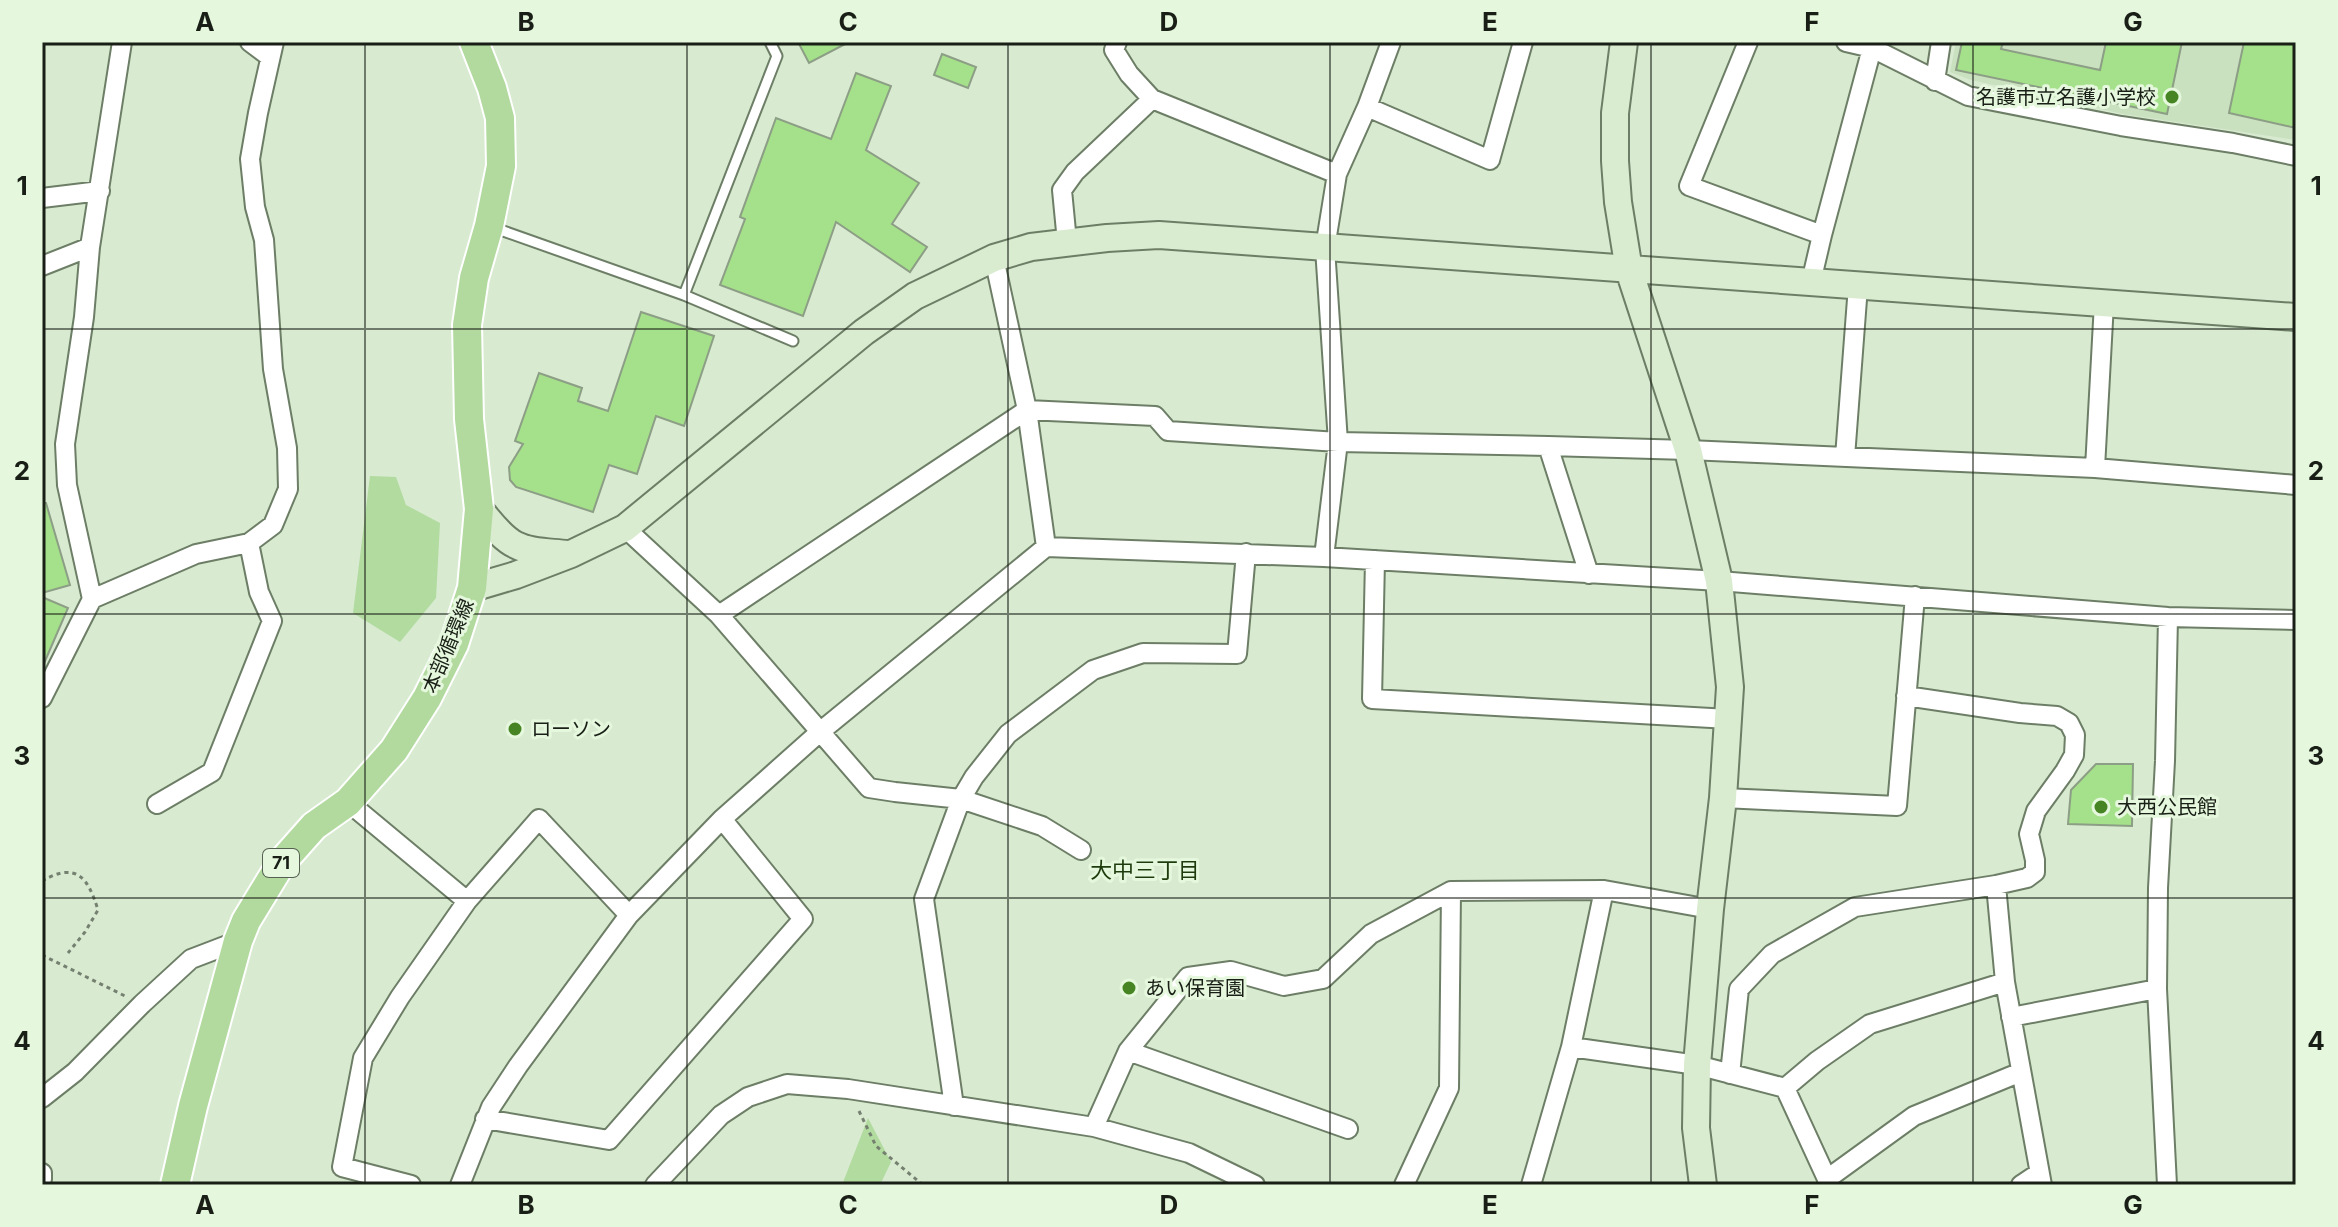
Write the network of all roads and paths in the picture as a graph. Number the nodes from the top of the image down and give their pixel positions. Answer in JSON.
{"nodes":[{"id":1,"x":122,"y":42,"type":"edge"},
{"id":2,"x":250,"y":42,"type":"edge"},
{"id":3,"x":474,"y":42,"type":"edge"},
{"id":4,"x":770,"y":42,"type":"edge"},
{"id":5,"x":1117,"y":42,"type":"edge"},
{"id":6,"x":1391,"y":42,"type":"edge"},
{"id":7,"x":1523,"y":42,"type":"edge"},
{"id":8,"x":1624,"y":42,"type":"edge"},
{"id":9,"x":1748,"y":42,"type":"edge"},
{"id":10,"x":1846,"y":42,"type":"edge"},
{"id":11,"x":1941,"y":42,"type":"edge"},
{"id":12,"x":1872,"y":48,"type":"junction"},
{"id":13,"x":272,"y":50,"type":"edge"},
{"id":14,"x":1935,"y":81,"type":"junction"},
{"id":15,"x":1152,"y":99,"type":"junction"},
{"id":16,"x":1367,"y":107,"type":"junction"},
{"id":17,"x":2296,"y":156,"type":"edge"},
{"id":18,"x":1337,"y":174,"type":"junction"},
{"id":19,"x":100,"y":191,"type":"junction"},
{"id":20,"x":42,"y":198,"type":"edge"},
{"id":21,"x":489,"y":226,"type":"junction"},
{"id":22,"x":1822,"y":235,"type":"junction"},
{"id":23,"x":1067,"y":242,"type":"junction"},
{"id":24,"x":90,"y":247,"type":"junction"},
{"id":25,"x":1325,"y":248,"type":"junction"},
{"id":26,"x":994,"y":258,"type":"junction"},
{"id":27,"x":42,"y":266,"type":"edge"},
{"id":28,"x":1629,"y":270,"type":"junction"},
{"id":29,"x":1811,"y":282,"type":"junction"},
{"id":30,"x":1858,"y":286,"type":"junction"},
{"id":31,"x":684,"y":295,"type":"junction"},
{"id":32,"x":2104,"y":303,"type":"junction"},
{"id":33,"x":2296,"y":317,"type":"edge"},
{"id":34,"x":793,"y":341,"type":"dead end"},
{"id":35,"x":1027,"y":410,"type":"junction"},
{"id":36,"x":1338,"y":442,"type":"junction"},
{"id":37,"x":1548,"y":446,"type":"junction"},
{"id":38,"x":1688,"y":450,"type":"junction"},
{"id":39,"x":1845,"y":457,"type":"junction"},
{"id":40,"x":2095,"y":468,"type":"junction"},
{"id":41,"x":2296,"y":485,"type":"edge"},
{"id":42,"x":479,"y":509,"type":"junction"},
{"id":43,"x":625,"y":528,"type":"junction"},
{"id":44,"x":249,"y":543,"type":"junction"},
{"id":45,"x":1046,"y":547,"type":"junction"},
{"id":46,"x":1246,"y":553,"type":"junction"},
{"id":47,"x":571,"y":554,"type":"junction"},
{"id":48,"x":1324,"y":557,"type":"junction"},
{"id":49,"x":1375,"y":560,"type":"junction"},
{"id":50,"x":1589,"y":574,"type":"junction"},
{"id":51,"x":1719,"y":581,"type":"junction"},
{"id":52,"x":472,"y":588,"type":"junction"},
{"id":53,"x":1915,"y":596,"type":"junction"},
{"id":54,"x":92,"y":599,"type":"junction"},
{"id":55,"x":719,"y":615,"type":"junction"},
{"id":56,"x":2168,"y":617,"type":"junction"},
{"id":57,"x":2296,"y":620,"type":"edge"},
{"id":58,"x":1906,"y":696,"type":"junction"},
{"id":59,"x":42,"y":698,"type":"edge"},
{"id":60,"x":1729,"y":719,"type":"junction"},
{"id":61,"x":821,"y":731,"type":"junction"},
{"id":62,"x":1723,"y":798,"type":"junction"},
{"id":63,"x":961,"y":799,"type":"junction"},
{"id":64,"x":348,"y":802,"type":"junction"},
{"id":65,"x":157,"y":804,"type":"dead end"},
{"id":66,"x":722,"y":819,"type":"junction"},
{"id":67,"x":1081,"y":850,"type":"dead end"},
{"id":68,"x":42,"y":881,"type":"edge"},
{"id":69,"x":1996,"y":885,"type":"junction"},
{"id":70,"x":1604,"y":890,"type":"junction"},
{"id":71,"x":1451,"y":891,"type":"junction"},
{"id":72,"x":467,"y":901,"type":"junction"},
{"id":73,"x":1710,"y":909,"type":"junction"},
{"id":74,"x":629,"y":915,"type":"junction"},
{"id":75,"x":238,"y":941,"type":"junction"},
{"id":76,"x":68,"y":953,"type":"dead end"},
{"id":77,"x":42,"y":955,"type":"edge"},
{"id":78,"x":2005,"y":982,"type":"junction"},
{"id":79,"x":2157,"y":989,"type":"junction"},
{"id":80,"x":142,"y":1004,"type":"junction"},
{"id":81,"x":2011,"y":1017,"type":"junction"},
{"id":82,"x":1571,"y":1047,"type":"junction"},
{"id":83,"x":1128,"y":1051,"type":"junction"},
{"id":84,"x":1697,"y":1065,"type":"junction"},
{"id":85,"x":2021,"y":1072,"type":"junction"},
{"id":86,"x":1730,"y":1074,"type":"junction"},
{"id":87,"x":1785,"y":1088,"type":"junction"},
{"id":88,"x":848,"y":1089,"type":"junction"},
{"id":89,"x":42,"y":1098,"type":"edge"},
{"id":90,"x":954,"y":1106,"type":"junction"},
{"id":91,"x":485,"y":1119,"type":"junction"},
{"id":92,"x":1094,"y":1127,"type":"junction"},
{"id":93,"x":1348,"y":1129,"type":"dead end"},
{"id":94,"x":2040,"y":1179,"type":"edge"},
{"id":95,"x":1827,"y":1182,"type":"edge"},
{"id":96,"x":175,"y":1185,"type":"edge"},
{"id":97,"x":411,"y":1185,"type":"edge"},
{"id":98,"x":460,"y":1185,"type":"edge"},
{"id":99,"x":655,"y":1185,"type":"edge"},
{"id":100,"x":923,"y":1185,"type":"edge"},
{"id":101,"x":1255,"y":1185,"type":"edge"},
{"id":102,"x":1404,"y":1185,"type":"edge"},
{"id":103,"x":1531,"y":1185,"type":"edge"},
{"id":104,"x":1703,"y":1185,"type":"edge"},
{"id":105,"x":2021,"y":1185,"type":"edge"},
{"id":106,"x":2167,"y":1185,"type":"edge"}],
"edges":[{"from":1,"to":19,"type":"street"},
{"from":2,"to":13,"type":"street"},
{"from":3,"to":21,"type":"main road","name":"本部循環線","number":"71"},
{"from":4,"to":31,"type":"lane"},
{"from":5,"to":15,"type":"street"},
{"from":6,"to":16,"type":"street"},
{"from":7,"to":16,"type":"street"},
{"from":8,"to":28,"type":"street"},
{"from":9,"to":22,"type":"street"},
{"from":10,"to":12,"type":"street"},
{"from":11,"to":14,"type":"street"},
{"from":12,"to":14,"type":"street"},
{"from":12,"to":22,"type":"street"},
{"from":13,"to":44,"type":"street"},
{"from":14,"to":17,"type":"street"},
{"from":15,"to":18,"type":"street"},
{"from":15,"to":23,"type":"street"},
{"from":16,"to":18,"type":"street"},
{"from":18,"to":25,"type":"street"},
{"from":19,"to":20,"type":"street"},
{"from":19,"to":24,"type":"street"},
{"from":21,"to":31,"type":"lane"},
{"from":21,"to":42,"type":"main road","name":"本部循環線","number":"71"},
{"from":22,"to":29,"type":"street"},
{"from":23,"to":25,"type":"street"},
{"from":23,"to":26,"type":"street"},
{"from":24,"to":27,"type":"street"},
{"from":24,"to":54,"type":"street"},
{"from":25,"to":28,"type":"street"},
{"from":25,"to":36,"type":"street"},
{"from":26,"to":35,"type":"street"},
{"from":26,"to":43,"type":"street"},
{"from":28,"to":29,"type":"street"},
{"from":28,"to":38,"type":"street"},
{"from":29,"to":30,"type":"street"},
{"from":30,"to":32,"type":"street"},
{"from":30,"to":39,"type":"street"},
{"from":31,"to":34,"type":"lane"},
{"from":32,"to":33,"type":"street"},
{"from":32,"to":40,"type":"street"},
{"from":35,"to":36,"type":"street"},
{"from":35,"to":45,"type":"street"},
{"from":35,"to":55,"type":"street"},
{"from":36,"to":37,"type":"street"},
{"from":36,"to":48,"type":"street"},
{"from":37,"to":38,"type":"street"},
{"from":37,"to":50,"type":"street"},
{"from":38,"to":39,"type":"street"},
{"from":38,"to":51,"type":"street"},
{"from":39,"to":40,"type":"street"},
{"from":40,"to":41,"type":"street"},
{"from":42,"to":47,"type":"street"},
{"from":42,"to":52,"type":"main road","name":"本部循環線","number":"71"},
{"from":43,"to":47,"type":"street"},
{"from":43,"to":55,"type":"street"},
{"from":44,"to":54,"type":"street"},
{"from":44,"to":65,"type":"street"},
{"from":45,"to":46,"type":"street"},
{"from":45,"to":61,"type":"street"},
{"from":46,"to":48,"type":"street"},
{"from":46,"to":63,"type":"street"},
{"from":47,"to":52,"type":"street"},
{"from":48,"to":49,"type":"street"},
{"from":49,"to":50,"type":"street"},
{"from":49,"to":60,"type":"street"},
{"from":50,"to":51,"type":"street"},
{"from":51,"to":53,"type":"street"},
{"from":51,"to":60,"type":"street"},
{"from":52,"to":64,"type":"main road","name":"本部循環線","number":"71"},
{"from":53,"to":56,"type":"street"},
{"from":53,"to":58,"type":"street"},
{"from":54,"to":59,"type":"street"},
{"from":55,"to":61,"type":"street"},
{"from":56,"to":57,"type":"street"},
{"from":56,"to":79,"type":"street"},
{"from":58,"to":62,"type":"street"},
{"from":58,"to":69,"type":"street"},
{"from":60,"to":62,"type":"street"},
{"from":61,"to":63,"type":"street"},
{"from":61,"to":66,"type":"street"},
{"from":62,"to":73,"type":"street"},
{"from":63,"to":67,"type":"street"},
{"from":63,"to":90,"type":"street"},
{"from":64,"to":72,"type":"street"},
{"from":64,"to":75,"type":"main road","name":"本部循環線","number":"71"},
{"from":66,"to":74,"type":"street"},
{"from":66,"to":91,"type":"street"},
{"from":68,"to":76,"type":"path"},
{"from":69,"to":78,"type":"street"},
{"from":69,"to":86,"type":"street"},
{"from":70,"to":71,"type":"street"},
{"from":70,"to":73,"type":"street"},
{"from":70,"to":82,"type":"street"},
{"from":71,"to":83,"type":"street"},
{"from":71,"to":102,"type":"street"},
{"from":72,"to":74,"type":"street"},
{"from":72,"to":97,"type":"street"},
{"from":73,"to":84,"type":"street"},
{"from":74,"to":91,"type":"street"},
{"from":75,"to":80,"type":"street"},
{"from":75,"to":96,"type":"main road","name":"本部循環線","number":"71"},
{"from":77,"to":80,"type":"path"},
{"from":78,"to":81,"type":"street"},
{"from":78,"to":87,"type":"street"},
{"from":79,"to":81,"type":"street"},
{"from":79,"to":106,"type":"street"},
{"from":80,"to":89,"type":"street"},
{"from":81,"to":85,"type":"street"},
{"from":82,"to":84,"type":"street"},
{"from":82,"to":103,"type":"street"},
{"from":83,"to":92,"type":"street"},
{"from":83,"to":93,"type":"street"},
{"from":84,"to":86,"type":"street"},
{"from":84,"to":104,"type":"street"},
{"from":85,"to":94,"type":"street"},
{"from":85,"to":95,"type":"street"},
{"from":86,"to":87,"type":"street"},
{"from":87,"to":95,"type":"street"},
{"from":88,"to":90,"type":"street"},
{"from":88,"to":99,"type":"street"},
{"from":88,"to":100,"type":"path"},
{"from":90,"to":92,"type":"street"},
{"from":91,"to":98,"type":"street"},
{"from":92,"to":101,"type":"street"},
{"from":94,"to":105,"type":"street"}]}
